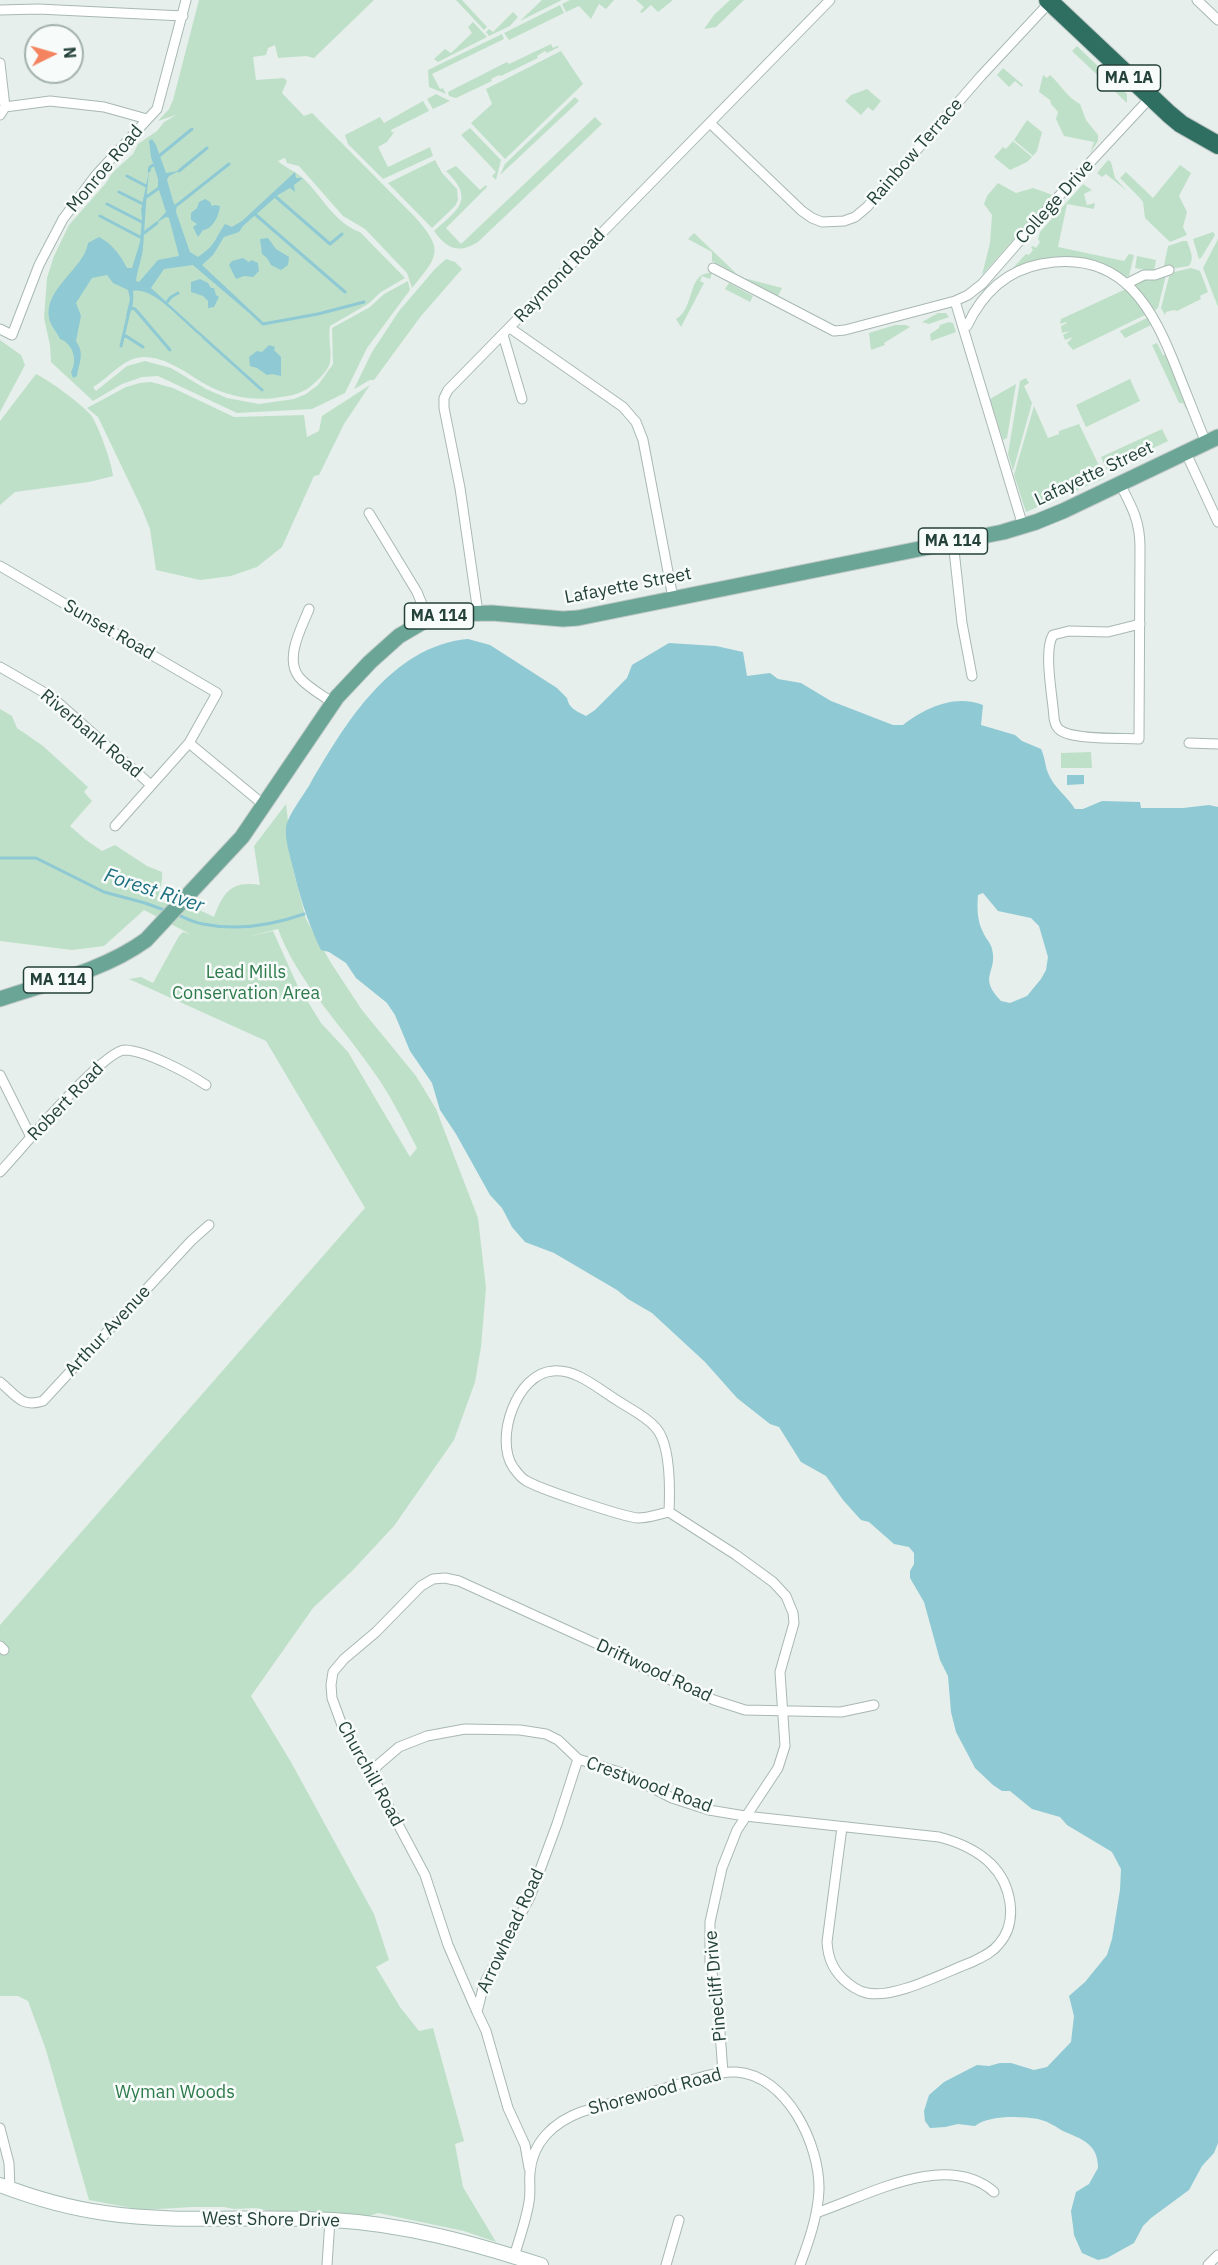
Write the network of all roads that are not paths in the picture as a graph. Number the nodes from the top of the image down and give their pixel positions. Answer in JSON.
{"nodes":[{"id":1,"x":186,"y":0,"type":"edge"},
{"id":2,"x":830,"y":0,"type":"edge"},
{"id":3,"x":1197,"y":0,"type":"edge"},
{"id":4,"x":1049,"y":1,"type":"edge"},
{"id":5,"x":0,"y":10,"type":"edge"},
{"id":6,"x":183,"y":16,"type":"junction"},
{"id":7,"x":1218,"y":20,"type":"edge"},
{"id":8,"x":0,"y":63,"type":"edge"},
{"id":9,"x":1150,"y":98,"type":"junction"},
{"id":10,"x":3,"y":111,"type":"edge"},
{"id":11,"x":147,"y":118,"type":"junction"},
{"id":12,"x":710,"y":123,"type":"junction"},
{"id":13,"x":1218,"y":145,"type":"edge"},
{"id":14,"x":713,"y":268,"type":"dead end"},
{"id":15,"x":1169,"y":270,"type":"dead end"},
{"id":16,"x":1126,"y":284,"type":"junction"},
{"id":17,"x":955,"y":301,"type":"junction"},
{"id":18,"x":967,"y":326,"type":"dead end"},
{"id":19,"x":0,"y":329,"type":"edge"},
{"id":20,"x":506,"y":331,"type":"junction"},
{"id":21,"x":522,"y":399,"type":"dead end"},
{"id":22,"x":1212,"y":440,"type":"edge"},
{"id":23,"x":1186,"y":453,"type":"junction"},
{"id":24,"x":1120,"y":484,"type":"junction"},
{"id":25,"x":369,"y":513,"type":"dead end"},
{"id":26,"x":1218,"y":522,"type":"edge"},
{"id":27,"x":1023,"y":526,"type":"junction"},
{"id":28,"x":953,"y":541,"type":"junction"},
{"id":29,"x":0,"y":566,"type":"edge"},
{"id":30,"x":673,"y":598,"type":"junction"},
{"id":31,"x":309,"y":609,"type":"dead end"},
{"id":32,"x":478,"y":613,"type":"junction"},
{"id":33,"x":428,"y":619,"type":"junction"},
{"id":34,"x":1140,"y":624,"type":"junction"},
{"id":35,"x":0,"y":667,"type":"edge"},
{"id":36,"x":972,"y":676,"type":"dead end"},
{"id":37,"x":333,"y":703,"type":"junction"},
{"id":38,"x":189,"y":743,"type":"junction"},
{"id":39,"x":1189,"y":743,"type":"dead end"},
{"id":40,"x":1218,"y":744,"type":"edge"},
{"id":41,"x":151,"y":785,"type":"junction"},
{"id":42,"x":264,"y":805,"type":"junction"},
{"id":43,"x":115,"y":826,"type":"dead end"},
{"id":44,"x":0,"y":999,"type":"edge"},
{"id":45,"x":0,"y":1075,"type":"edge"},
{"id":46,"x":206,"y":1085,"type":"dead end"},
{"id":47,"x":31,"y":1137,"type":"junction"},
{"id":48,"x":0,"y":1172,"type":"edge"},
{"id":49,"x":209,"y":1225,"type":"dead end"},
{"id":50,"x":0,"y":1382,"type":"edge"},
{"id":51,"x":669,"y":1512,"type":"junction"},
{"id":52,"x":445,"y":1578,"type":"joint"},
{"id":53,"x":874,"y":1705,"type":"dead end"},
{"id":54,"x":783,"y":1711,"type":"junction"},
{"id":55,"x":579,"y":1759,"type":"junction"},
{"id":56,"x":371,"y":1775,"type":"junction"},
{"id":57,"x":745,"y":1816,"type":"junction"},
{"id":58,"x":842,"y":1827,"type":"junction"},
{"id":59,"x":477,"y":2012,"type":"junction"},
{"id":60,"x":723,"y":2073,"type":"junction"},
{"id":61,"x":0,"y":2128,"type":"edge"},
{"id":62,"x":530,"y":2172,"type":"junction"},
{"id":63,"x":5,"y":2187,"type":"edge"},
{"id":64,"x":994,"y":2192,"type":"dead end"},
{"id":65,"x":816,"y":2213,"type":"junction"},
{"id":66,"x":330,"y":2220,"type":"junction"},
{"id":67,"x":678,"y":2220,"type":"dead end"},
{"id":68,"x":1218,"y":2255,"type":"edge"},
{"id":69,"x":514,"y":2256,"type":"junction"},
{"id":70,"x":327,"y":2265,"type":"edge"},
{"id":71,"x":541,"y":2265,"type":"edge"},
{"id":72,"x":666,"y":2265,"type":"edge"},
{"id":73,"x":800,"y":2265,"type":"edge"},
{"id":74,"x":1208,"y":2265,"type":"edge"}],
"edges":[{"from":1,"to":6,"type":"street","name":"Monroe Road"},
{"from":2,"to":12,"type":"street","name":"Raymond Road"},
{"from":3,"to":7,"type":"street"},
{"from":4,"to":9,"type":"highway","number":"MA 1A"},
{"from":4,"to":12,"type":"street","name":"Rainbow Terrace"},
{"from":5,"to":6,"type":"street"},
{"from":6,"to":11,"type":"street","name":"Monroe Road"},
{"from":8,"to":10,"type":"street"},
{"from":9,"to":13,"type":"highway","number":"MA 1A"},
{"from":9,"to":17,"type":"street","name":"College Drive"},
{"from":10,"to":11,"type":"street"},
{"from":11,"to":19,"type":"street","name":"Monroe Road"},
{"from":12,"to":20,"type":"street","name":"Raymond Road"},
{"from":14,"to":17,"type":"street","name":"College Drive"},
{"from":15,"to":16,"type":"street"},
{"from":16,"to":18,"type":"street"},
{"from":16,"to":22,"type":"street"},
{"from":17,"to":27,"type":"street"},
{"from":20,"to":21,"type":"street"},
{"from":20,"to":30,"type":"street"},
{"from":20,"to":32,"type":"street","name":"Raymond Road"},
{"from":22,"to":23,"type":"main road","name":"Lafayette Street","number":"MA 114"},
{"from":23,"to":24,"type":"main road","name":"Lafayette Street","number":"MA 114"},
{"from":23,"to":26,"type":"street"},
{"from":24,"to":27,"type":"main road","name":"Lafayette Street","number":"MA 114"},
{"from":24,"to":34,"type":"street"},
{"from":25,"to":33,"type":"street"},
{"from":27,"to":28,"type":"main road","name":"Lafayette Street","number":"MA 114"},
{"from":28,"to":30,"type":"main road","name":"Lafayette Street","number":"MA 114"},
{"from":28,"to":36,"type":"street"},
{"from":29,"to":38,"type":"street","name":"Sunset Road"},
{"from":30,"to":32,"type":"main road","name":"Lafayette Street","number":"MA 114"},
{"from":31,"to":37,"type":"street"},
{"from":32,"to":33,"type":"main road","name":"Lafayette Street","number":"MA 114"},
{"from":33,"to":37,"type":"main road","name":"Lafayette Street","number":"MA 114"},
{"from":34,"to":34,"type":"street"},
{"from":35,"to":41,"type":"street","name":"Riverbank Road"},
{"from":37,"to":42,"type":"main road","name":"Lafayette Street","number":"MA 114"},
{"from":38,"to":41,"type":"street"},
{"from":38,"to":42,"type":"street"},
{"from":39,"to":40,"type":"street"},
{"from":41,"to":43,"type":"street"},
{"from":42,"to":44,"type":"main road","name":"Lafayette Street","number":"MA 114"},
{"from":45,"to":47,"type":"street"},
{"from":46,"to":47,"type":"street","name":"Robert Road"},
{"from":47,"to":48,"type":"street","name":"Robert Road"},
{"from":49,"to":50,"type":"street","name":"Arthur Avenue"},
{"from":51,"to":51,"type":"street"},
{"from":51,"to":54,"type":"street","name":"Pinecliff Drive"},
{"from":52,"to":54,"type":"street","name":"Driftwood Road"},
{"from":52,"to":56,"type":"street","name":"Churchill Road"},
{"from":53,"to":54,"type":"street","name":"Driftwood Road"},
{"from":54,"to":57,"type":"street","name":"Pinecliff Drive"},
{"from":55,"to":56,"type":"street","name":"Crestwood Road"},
{"from":55,"to":57,"type":"street","name":"Crestwood Road"},
{"from":55,"to":59,"type":"street","name":"Arrowhead Road"},
{"from":56,"to":59,"type":"street","name":"Churchill Road"},
{"from":57,"to":58,"type":"street","name":"Crestwood Road"},
{"from":57,"to":60,"type":"street","name":"Pinecliff Drive"},
{"from":58,"to":58,"type":"street","name":"Crestwood Road"},
{"from":59,"to":62,"type":"street","name":"Arrowhead Road"},
{"from":60,"to":62,"type":"street","name":"Shorewood Road"},
{"from":60,"to":65,"type":"street","name":"Shorewood Road"},
{"from":61,"to":63,"type":"street"},
{"from":62,"to":69,"type":"street","name":"Shorewood Road"},
{"from":63,"to":66,"type":"main road","name":"West Shore Drive"},
{"from":64,"to":65,"type":"street"},
{"from":65,"to":73,"type":"street","name":"Shorewood Road"},
{"from":66,"to":69,"type":"main road","name":"West Shore Drive"},
{"from":66,"to":70,"type":"street"},
{"from":67,"to":72,"type":"street"},
{"from":68,"to":74,"type":"street"},
{"from":69,"to":71,"type":"main road","name":"West Shore Drive"}]}
